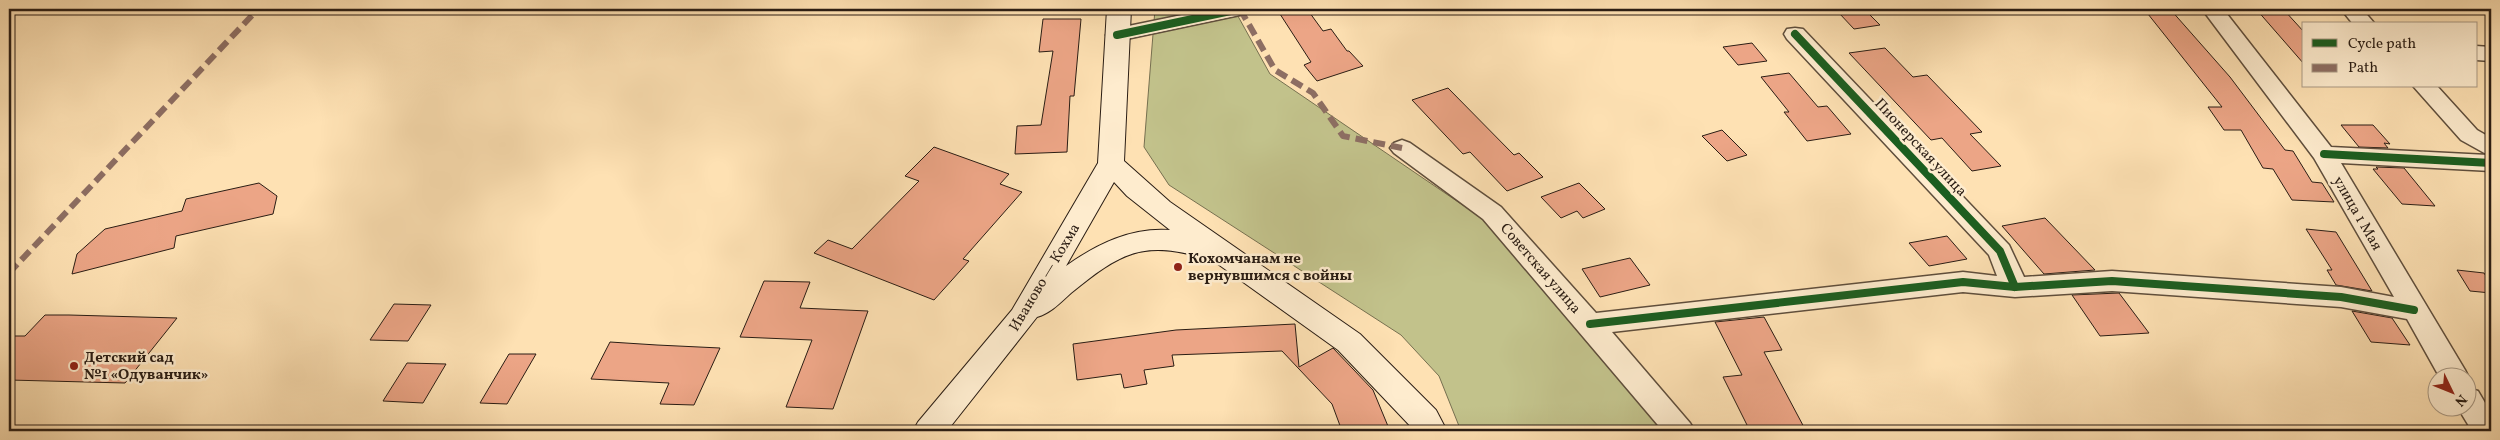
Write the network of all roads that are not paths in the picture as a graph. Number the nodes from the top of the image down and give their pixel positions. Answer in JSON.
{"nodes":[{"id":1,"x":1119,"y":9,"type":"edge"},
{"id":2,"x":1240,"y":9,"type":"edge"},
{"id":3,"x":2212,"y":9,"type":"edge"},
{"id":4,"x":2351,"y":9,"type":"edge"},
{"id":5,"x":2363,"y":22,"type":"edge"},
{"id":6,"x":1795,"y":34,"type":"dead end"},
{"id":7,"x":1117,"y":35,"type":"junction"},
{"id":8,"x":2478,"y":53,"type":"edge"},
{"id":9,"x":2491,"y":54,"type":"edge"},
{"id":10,"x":2426,"y":88,"type":"edge"},
{"id":11,"x":1402,"y":148,"type":"dead end"},
{"id":12,"x":2491,"y":148,"type":"edge"},
{"id":13,"x":2324,"y":154,"type":"junction"},
{"id":14,"x":1111,"y":163,"type":"junction"},
{"id":15,"x":2491,"y":163,"type":"edge"},
{"id":16,"x":1226,"y":257,"type":"junction"},
{"id":17,"x":2015,"y":287,"type":"junction"},
{"id":18,"x":2414,"y":310,"type":"junction"},
{"id":19,"x":1022,"y":318,"type":"junction"},
{"id":20,"x":1590,"y":324,"type":"junction"},
{"id":21,"x":2449,"y":368,"type":"edge"},
{"id":22,"x":2478,"y":416,"type":"edge"},
{"id":23,"x":929,"y":431,"type":"edge"},
{"id":24,"x":1431,"y":431,"type":"edge"},
{"id":25,"x":1680,"y":431,"type":"edge"},
{"id":26,"x":2487,"y":431,"type":"edge"}],
"edges":[{"from":1,"to":7,"type":"main road"},
{"from":2,"to":7,"type":"street"},
{"from":3,"to":13,"type":"street","name":"улица 1 Мая"},
{"from":4,"to":5,"type":"street"},
{"from":6,"to":17,"type":"street","name":"Пионерская улица"},
{"from":7,"to":14,"type":"main road"},
{"from":8,"to":9,"type":"street"},
{"from":10,"to":12,"type":"street"},
{"from":11,"to":20,"type":"street","name":"Советская улица"},
{"from":13,"to":15,"type":"street"},
{"from":13,"to":18,"type":"street","name":"улица 1 Мая"},
{"from":14,"to":16,"type":"main road"},
{"from":14,"to":19,"type":"main road","name":"Иваново — Кохма"},
{"from":16,"to":19,"type":"main road"},
{"from":16,"to":24,"type":"main road"},
{"from":17,"to":18,"type":"street"},
{"from":17,"to":20,"type":"street"},
{"from":18,"to":21,"type":"street","name":"улица 1 Мая"},
{"from":19,"to":23,"type":"main road","name":"Иваново — Кохма"},
{"from":20,"to":25,"type":"street","name":"Советская улица"},
{"from":22,"to":26,"type":"street"}]}
